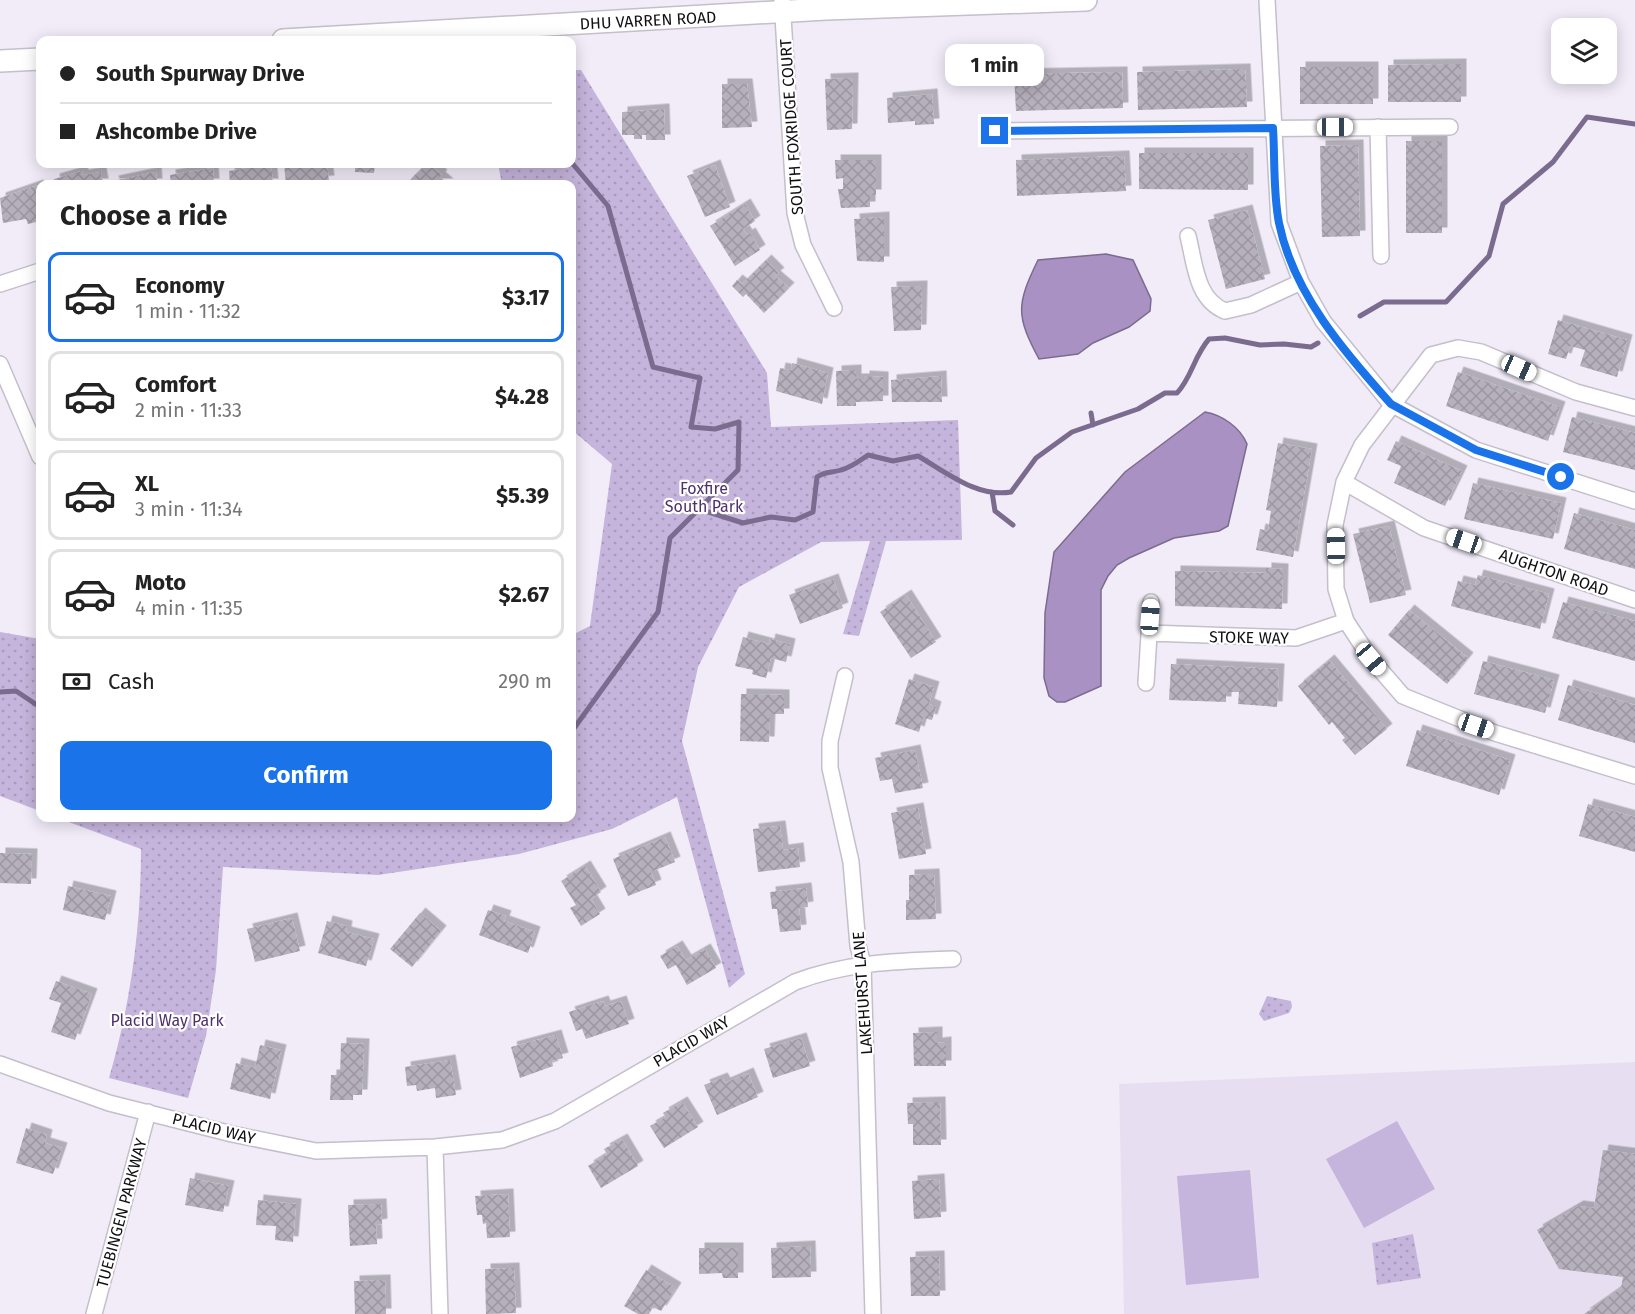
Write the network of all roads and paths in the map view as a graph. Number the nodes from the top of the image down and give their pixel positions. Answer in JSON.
{"nodes":[{"id":1,"x":1086,"y":0,"type":"edge"},
{"id":2,"x":1267,"y":0,"type":"edge"},
{"id":3,"x":783,"y":6,"type":"edge"},
{"id":4,"x":343,"y":36,"type":"edge"},
{"id":5,"x":36,"y":59,"type":"edge"},
{"id":6,"x":0,"y":61,"type":"edge"},
{"id":7,"x":1378,"y":127,"type":"junction"},
{"id":8,"x":1450,"y":127,"type":"dead end"},
{"id":9,"x":1273,"y":128,"type":"junction"},
{"id":10,"x":995,"y":131,"type":"dead end"},
{"id":11,"x":1188,"y":236,"type":"dead end"},
{"id":12,"x":1381,"y":256,"type":"dead end"},
{"id":13,"x":36,"y":272,"type":"edge"},
{"id":14,"x":1301,"y":282,"type":"junction"},
{"id":15,"x":0,"y":284,"type":"edge"},
{"id":16,"x":834,"y":308,"type":"dead end"},
{"id":17,"x":0,"y":364,"type":"edge"},
{"id":18,"x":1391,"y":404,"type":"junction"},
{"id":19,"x":1635,"y":408,"type":"edge"},
{"id":20,"x":36,"y":447,"type":"edge"},
{"id":21,"x":1344,"y":482,"type":"junction"},
{"id":22,"x":1635,"y":501,"type":"edge"},
{"id":23,"x":1635,"y":600,"type":"edge"},
{"id":24,"x":1151,"y":602,"type":"dead end"},
{"id":25,"x":1346,"y":621,"type":"junction"},
{"id":26,"x":1149,"y":633,"type":"junction"},
{"id":27,"x":844,"y":676,"type":"dead end"},
{"id":28,"x":1146,"y":683,"type":"dead end"},
{"id":29,"x":1635,"y":776,"type":"edge"},
{"id":30,"x":953,"y":959,"type":"dead end"},
{"id":31,"x":863,"y":964,"type":"junction"},
{"id":32,"x":0,"y":1064,"type":"edge"},
{"id":33,"x":148,"y":1112,"type":"junction"},
{"id":34,"x":435,"y":1147,"type":"junction"},
{"id":35,"x":94,"y":1314,"type":"edge"},
{"id":36,"x":440,"y":1314,"type":"edge"},
{"id":37,"x":873,"y":1314,"type":"edge"}],
"edges":[{"from":1,"to":3,"type":"main road","name":"DHU VARREN ROAD"},
{"from":2,"to":9,"type":"street"},
{"from":3,"to":4,"type":"main road","name":"DHU VARREN ROAD"},
{"from":3,"to":16,"type":"street","name":"SOUTH FOXRIDGE COURT"},
{"from":5,"to":6,"type":"main road"},
{"from":7,"to":8,"type":"street"},
{"from":7,"to":9,"type":"street"},
{"from":7,"to":12,"type":"street"},
{"from":9,"to":10,"type":"street"},
{"from":9,"to":14,"type":"street"},
{"from":11,"to":14,"type":"street"},
{"from":13,"to":15,"type":"street"},
{"from":14,"to":18,"type":"street"},
{"from":17,"to":20,"type":"street"},
{"from":18,"to":19,"type":"street"},
{"from":18,"to":21,"type":"street"},
{"from":18,"to":22,"type":"street"},
{"from":21,"to":23,"type":"street","name":"AUGHTON ROAD"},
{"from":21,"to":25,"type":"street"},
{"from":24,"to":26,"type":"street"},
{"from":25,"to":26,"type":"street","name":"STOKE WAY"},
{"from":25,"to":29,"type":"street"},
{"from":26,"to":28,"type":"street"},
{"from":27,"to":31,"type":"street","name":"LAKEHURST LANE"},
{"from":30,"to":31,"type":"street","name":"PLACID WAY"},
{"from":31,"to":34,"type":"street","name":"PLACID WAY"},
{"from":31,"to":37,"type":"street","name":"LAKEHURST LANE"},
{"from":32,"to":33,"type":"street","name":"PLACID WAY"},
{"from":33,"to":34,"type":"street","name":"PLACID WAY"},
{"from":33,"to":35,"type":"street","name":"TUEBINGEN PARKWAY"},
{"from":34,"to":36,"type":"street"}]}
